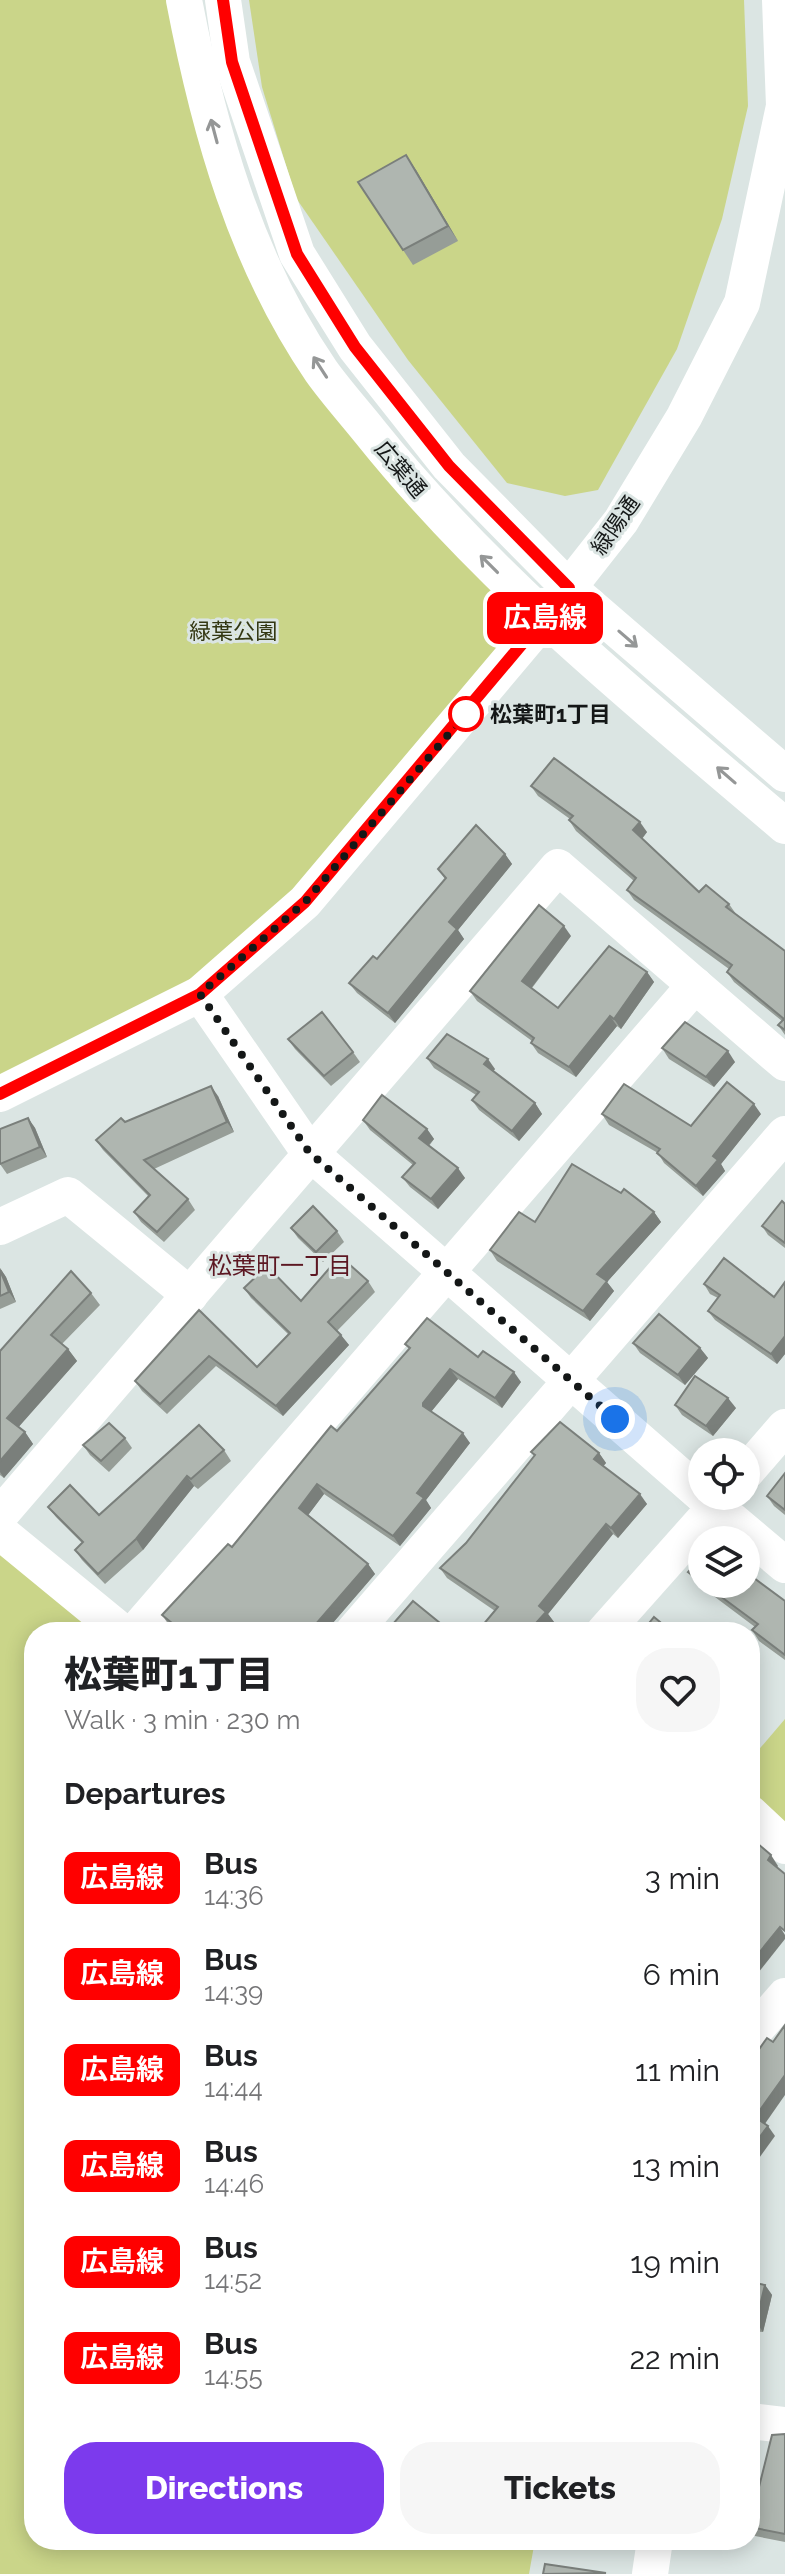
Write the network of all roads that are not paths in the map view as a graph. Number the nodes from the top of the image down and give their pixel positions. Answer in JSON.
{"nodes":[{"id":1,"x":184,"y":0,"type":"edge"},
{"id":2,"x":223,"y":0,"type":"edge"},
{"id":3,"x":780,"y":0,"type":"edge"},
{"id":4,"x":569,"y":588,"type":"junction"},
{"id":5,"x":544,"y":619,"type":"junction"},
{"id":6,"x":785,"y":774,"type":"edge"},
{"id":7,"x":785,"y":826,"type":"edge"},
{"id":8,"x":695,"y":985,"type":"junction"},
{"id":9,"x":200,"y":994,"type":"junction"},
{"id":10,"x":785,"y":1063,"type":"edge"},
{"id":11,"x":0,"y":1094,"type":"edge"},
{"id":12,"x":785,"y":1134,"type":"edge"},
{"id":13,"x":309,"y":1152,"type":"junction"},
{"id":14,"x":0,"y":1227,"type":"edge"},
{"id":15,"x":450,"y":1272,"type":"junction"},
{"id":16,"x":190,"y":1295,"type":"junction"},
{"id":17,"x":571,"y":1381,"type":"junction"},
{"id":18,"x":785,"y":1427,"type":"edge"},
{"id":19,"x":760,"y":1456,"type":"edge"},
{"id":20,"x":688,"y":1478,"type":"edge"},
{"id":21,"x":702,"y":1510,"type":"edge"},
{"id":22,"x":725,"y":1510,"type":"edge"},
{"id":23,"x":0,"y":1515,"type":"edge"},
{"id":24,"x":0,"y":1532,"type":"edge"},
{"id":25,"x":785,"y":1565,"type":"edge"},
{"id":26,"x":110,"y":1622,"type":"edge"},
{"id":27,"x":144,"y":1622,"type":"edge"},
{"id":28,"x":362,"y":1622,"type":"edge"},
{"id":29,"x":612,"y":1622,"type":"edge"},
{"id":30,"x":760,"y":1822,"type":"edge"},
{"id":31,"x":785,"y":1846,"type":"edge"},
{"id":32,"x":785,"y":1996,"type":"edge"},
{"id":33,"x":760,"y":2025,"type":"edge"},
{"id":34,"x":760,"y":2422,"type":"edge"},
{"id":35,"x":785,"y":2425,"type":"edge"}],
"edges":[{"from":5,"to":1,"type":"street","name":"広葉通","one_way":true},
{"from":2,"to":4,"type":"street","name":"広葉通"},
{"from":3,"to":4,"type":"street","name":"緑陽通"},
{"from":4,"to":5,"type":"street","name":"緑陽通"},
{"from":4,"to":6,"type":"street","name":"広葉通","one_way":true},
{"from":7,"to":5,"type":"street","name":"広葉通","one_way":true},
{"from":5,"to":9,"type":"street","name":"緑陽通"},
{"from":8,"to":10,"type":"street"},
{"from":8,"to":13,"type":"street"},
{"from":8,"to":15,"type":"street"},
{"from":9,"to":11,"type":"street","name":"緑陽通"},
{"from":9,"to":13,"type":"street"},
{"from":12,"to":17,"type":"street"},
{"from":13,"to":15,"type":"street"},
{"from":13,"to":16,"type":"street"},
{"from":14,"to":16,"type":"street"},
{"from":15,"to":17,"type":"street"},
{"from":15,"to":27,"type":"street"},
{"from":16,"to":23,"type":"street"},
{"from":17,"to":20,"type":"street"},
{"from":17,"to":28,"type":"street"},
{"from":18,"to":19,"type":"street"},
{"from":21,"to":29,"type":"street"},
{"from":22,"to":25,"type":"street"},
{"from":24,"to":26,"type":"street"},
{"from":30,"to":31,"type":"street"},
{"from":32,"to":33,"type":"street"},
{"from":34,"to":35,"type":"street"}]}
